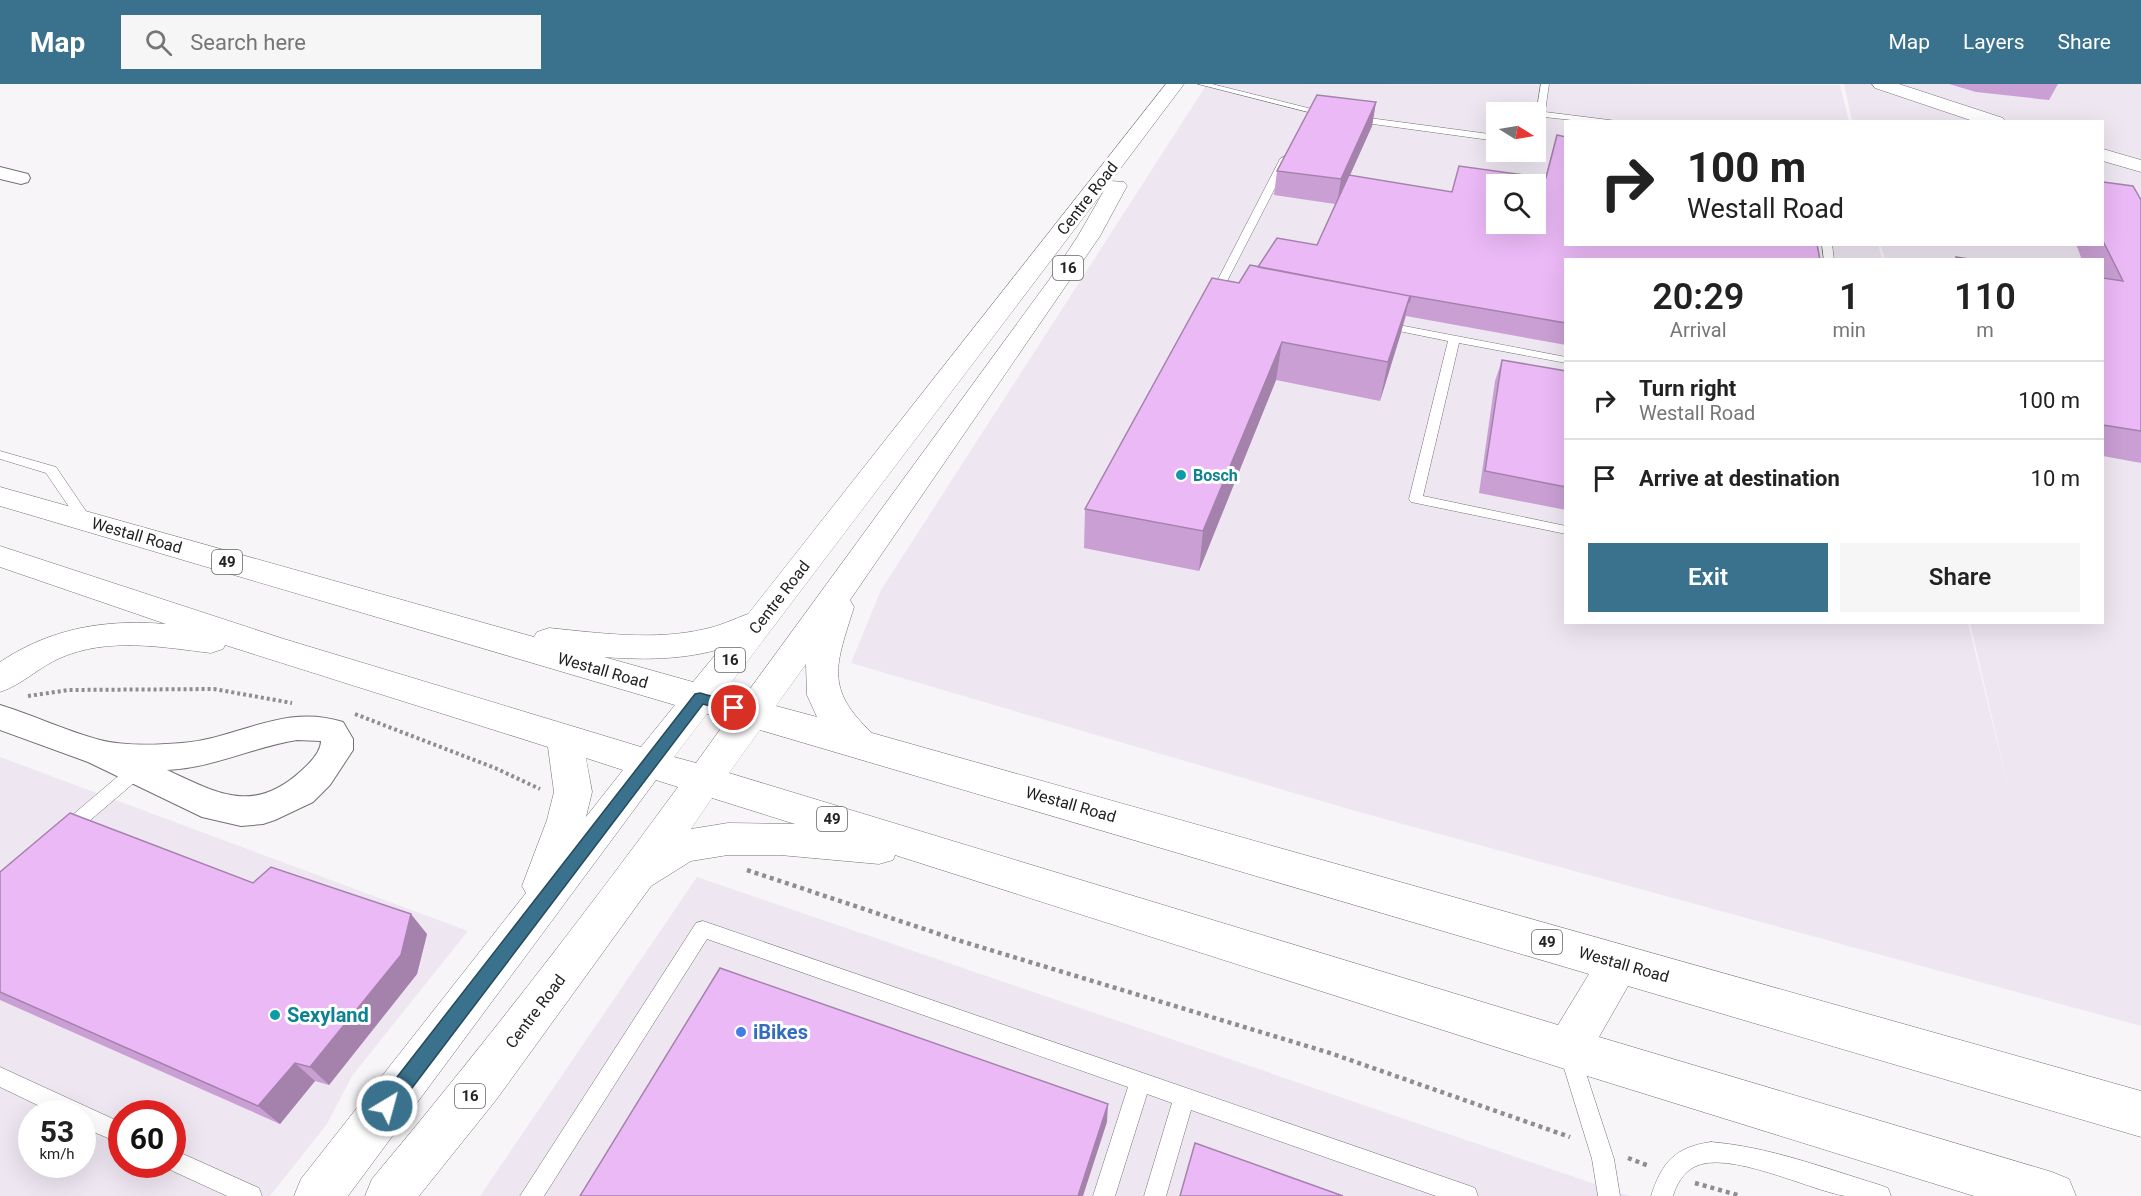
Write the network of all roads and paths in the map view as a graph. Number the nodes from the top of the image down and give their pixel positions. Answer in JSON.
{"nodes":[{"id":1,"x":1175,"y":84,"type":"edge"},
{"id":2,"x":1190,"y":84,"type":"edge"},
{"id":3,"x":1202,"y":84,"type":"edge"},
{"id":4,"x":1545,"y":84,"type":"edge"},
{"id":5,"x":1881,"y":84,"type":"edge"},
{"id":6,"x":1542,"y":102,"type":"edge"},
{"id":7,"x":1310,"y":111,"type":"junction"},
{"id":8,"x":1546,"y":115,"type":"edge"},
{"id":9,"x":1601,"y":120,"type":"edge"},
{"id":10,"x":1990,"y":120,"type":"edge"},
{"id":11,"x":1304,"y":122,"type":"edge"},
{"id":12,"x":1486,"y":136,"type":"edge"},
{"id":13,"x":1288,"y":153,"type":"edge"},
{"id":14,"x":2104,"y":155,"type":"edge"},
{"id":15,"x":2141,"y":166,"type":"edge"},
{"id":16,"x":0,"y":173,"type":"edge"},
{"id":17,"x":21,"y":178,"type":"dead end"},
{"id":18,"x":1240,"y":296,"type":"edge"},
{"id":19,"x":1375,"y":323,"type":"edge"},
{"id":20,"x":1454,"y":339,"type":"junction"},
{"id":21,"x":1564,"y":360,"type":"edge"},
{"id":22,"x":0,"y":455,"type":"edge"},
{"id":23,"x":0,"y":496,"type":"edge"},
{"id":24,"x":85,"y":520,"type":"junction"},
{"id":25,"x":1564,"y":530,"type":"edge"},
{"id":26,"x":0,"y":556,"type":"edge"},
{"id":27,"x":846,"y":582,"type":"junction"},
{"id":28,"x":760,"y":622,"type":"junction"},
{"id":29,"x":473,"y":633,"type":"junction"},
{"id":30,"x":272,"y":648,"type":"junction"},
{"id":31,"x":0,"y":679,"type":"edge"},
{"id":32,"x":700,"y":698,"type":"junction"},
{"id":33,"x":750,"y":713,"type":"junction"},
{"id":34,"x":0,"y":717,"type":"edge"},
{"id":35,"x":565,"y":739,"type":"junction"},
{"id":36,"x":860,"y":743,"type":"junction"},
{"id":37,"x":100,"y":753,"type":"junction"},
{"id":38,"x":648,"y":764,"type":"junction"},
{"id":39,"x":136,"y":771,"type":"junction"},
{"id":40,"x":703,"y":779,"type":"junction"},
{"id":41,"x":54,"y":841,"type":"edge"},
{"id":42,"x":944,"y":853,"type":"junction"},
{"id":43,"x":736,"y":867,"type":"dead end"},
{"id":44,"x":630,"y":884,"type":"junction"},
{"id":45,"x":531,"y":916,"type":"junction"},
{"id":46,"x":1618,"y":963,"type":"junction"},
{"id":47,"x":1568,"y":1049,"type":"junction"},
{"id":48,"x":0,"y":1077,"type":"edge"},
{"id":49,"x":1140,"y":1083,"type":"junction"},
{"id":50,"x":1184,"y":1098,"type":"junction"},
{"id":51,"x":49,"y":1100,"type":"edge"},
{"id":52,"x":2141,"y":1114,"type":"edge"},
{"id":53,"x":1599,"y":1147,"type":"junction"},
{"id":54,"x":186,"y":1166,"type":"edge"},
{"id":55,"x":1670,"y":1174,"type":"junction"},
{"id":56,"x":251,"y":1196,"type":"edge"},
{"id":57,"x":318,"y":1196,"type":"edge"},
{"id":58,"x":388,"y":1196,"type":"edge"},
{"id":59,"x":531,"y":1196,"type":"edge"},
{"id":60,"x":1104,"y":1196,"type":"edge"},
{"id":61,"x":1155,"y":1196,"type":"edge"},
{"id":62,"x":1467,"y":1196,"type":"edge"},
{"id":63,"x":1609,"y":1196,"type":"edge"},
{"id":64,"x":1662,"y":1196,"type":"edge"},
{"id":65,"x":1741,"y":1196,"type":"edge"},
{"id":66,"x":1880,"y":1196,"type":"edge"},
{"id":67,"x":2052,"y":1196,"type":"edge"}],
"edges":[{"from":1,"to":28,"type":"main road","name":"Centre Road","number":"16"},
{"from":2,"to":27,"type":"main road","name":"Centre Road","number":"16"},
{"from":3,"to":7,"type":"lane"},
{"from":4,"to":6,"type":"lane"},
{"from":5,"to":10,"type":"main road"},
{"from":7,"to":11,"type":"lane"},
{"from":7,"to":12,"type":"lane"},
{"from":8,"to":9,"type":"lane"},
{"from":13,"to":18,"type":"lane"},
{"from":14,"to":15,"type":"main road"},
{"from":16,"to":17,"type":"street"},
{"from":19,"to":20,"type":"lane"},
{"from":20,"to":21,"type":"lane"},
{"from":20,"to":25,"type":"lane"},
{"from":22,"to":24,"type":"lane"},
{"from":23,"to":24,"type":"main road","name":"Westall Road","number":"49"},
{"from":24,"to":29,"type":"main road","name":"Westall Road","number":"49"},
{"from":26,"to":30,"type":"main road","number":"49"},
{"from":27,"to":33,"type":"main road","name":"Centre Road","number":"16"},
{"from":27,"to":36,"type":"main road"},
{"from":28,"to":29,"type":"main road"},
{"from":28,"to":32,"type":"main road","name":"Centre Road","number":"16"},
{"from":29,"to":32,"type":"main road","name":"Westall Road","number":"49"},
{"from":30,"to":31,"type":"main road"},
{"from":30,"to":35,"type":"main road","number":"49"},
{"from":32,"to":33,"type":"main road","name":"Westall Road","number":"49"},
{"from":32,"to":38,"type":"main road","name":"Centre Road","number":"16"},
{"from":33,"to":36,"type":"main road","name":"Westall Road","number":"49"},
{"from":33,"to":40,"type":"main road","name":"Centre Road","number":"16"},
{"from":34,"to":37,"type":"street"},
{"from":35,"to":38,"type":"main road","number":"49"},
{"from":35,"to":45,"type":"main road"},
{"from":36,"to":46,"type":"main road","name":"Westall Road","number":"49"},
{"from":37,"to":39,"type":"street"},
{"from":37,"to":39,"type":"street"},
{"from":38,"to":40,"type":"main road","number":"49"},
{"from":38,"to":45,"type":"main road","name":"Centre Road","number":"16"},
{"from":39,"to":41,"type":"lane"},
{"from":40,"to":42,"type":"main road","number":"49"},
{"from":40,"to":44,"type":"main road","name":"Centre Road","number":"16"},
{"from":42,"to":44,"type":"main road"},
{"from":42,"to":47,"type":"main road","number":"49"},
{"from":43,"to":53,"type":"path"},
{"from":44,"to":58,"type":"main road","name":"Centre Road","number":"16"},
{"from":45,"to":57,"type":"main road","name":"Centre Road","number":"16"},
{"from":46,"to":47,"type":"main road"},
{"from":46,"to":52,"type":"main road","name":"Westall Road","number":"49"},
{"from":47,"to":53,"type":"lane"},
{"from":47,"to":67,"type":"main road","number":"49"},
{"from":48,"to":51,"type":"lane"},
{"from":49,"to":50,"type":"lane"},
{"from":49,"to":59,"type":"lane"},
{"from":49,"to":60,"type":"lane"},
{"from":50,"to":61,"type":"lane"},
{"from":50,"to":62,"type":"lane"},
{"from":53,"to":55,"type":"path"},
{"from":53,"to":63,"type":"lane"},
{"from":54,"to":56,"type":"lane"},
{"from":55,"to":64,"type":"lane"},
{"from":55,"to":65,"type":"path"},
{"from":55,"to":66,"type":"lane"}]}
